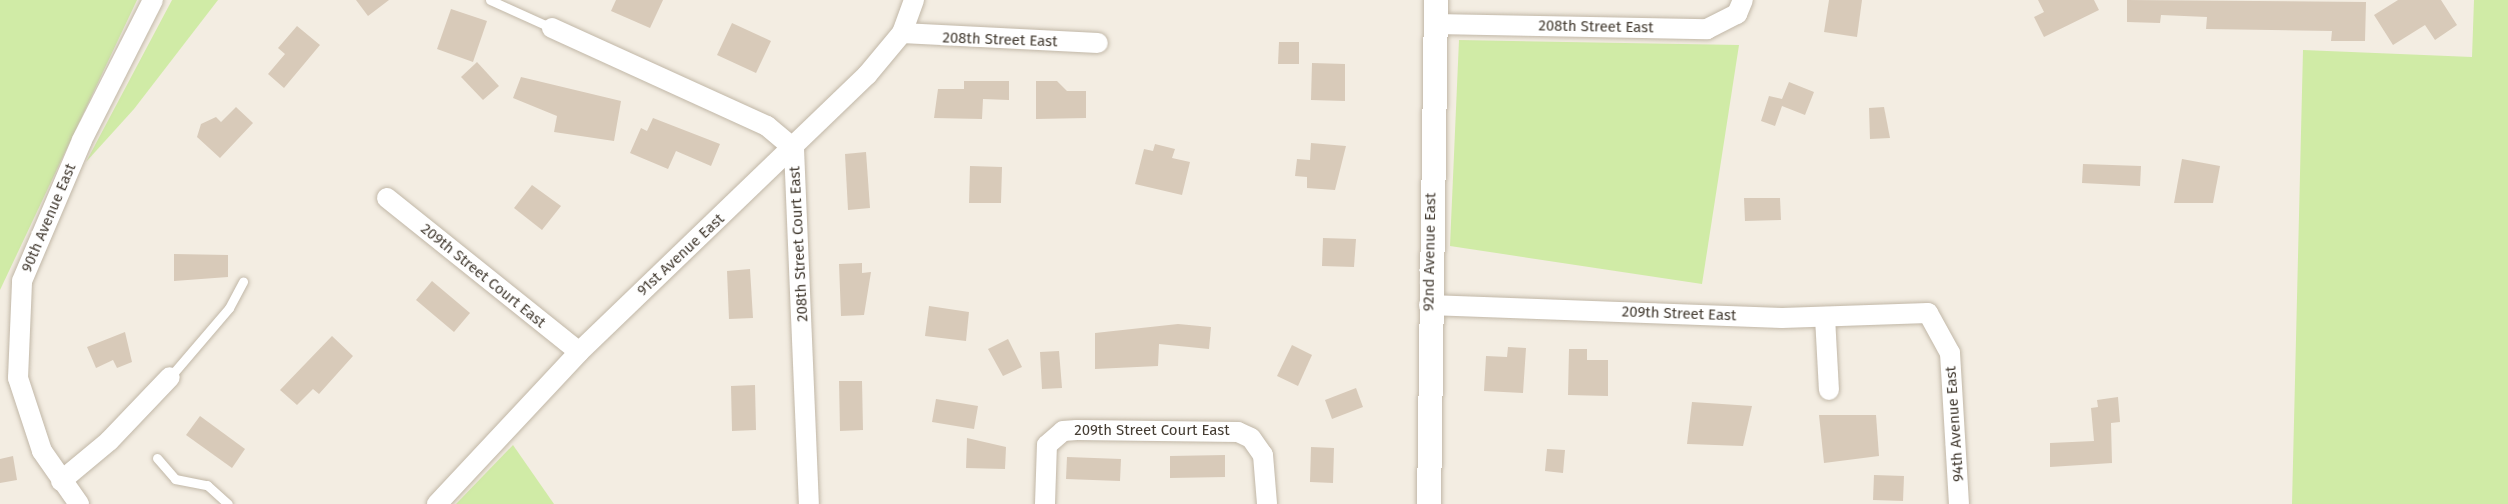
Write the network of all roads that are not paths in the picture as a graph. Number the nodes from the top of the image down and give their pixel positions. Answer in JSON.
{"nodes":[{"id":1,"x":153,"y":0,"type":"edge"},
{"id":2,"x":490,"y":0,"type":"edge"},
{"id":3,"x":914,"y":0,"type":"edge"},
{"id":4,"x":1436,"y":0,"type":"edge"},
{"id":5,"x":1743,"y":0,"type":"edge"},
{"id":6,"x":1435,"y":24,"type":"junction"},
{"id":7,"x":552,"y":28,"type":"joint"},
{"id":8,"x":902,"y":33,"type":"junction"},
{"id":9,"x":1098,"y":43,"type":"dead end"},
{"id":10,"x":794,"y":149,"type":"junction"},
{"id":11,"x":387,"y":198,"type":"dead end"},
{"id":12,"x":243,"y":282,"type":"dead end"},
{"id":13,"x":1429,"y":305,"type":"junction"},
{"id":14,"x":1928,"y":313,"type":"joint"},
{"id":15,"x":1825,"y":317,"type":"junction"},
{"id":16,"x":579,"y":352,"type":"junction"},
{"id":17,"x":170,"y":377,"type":"joint"},
{"id":18,"x":1829,"y":390,"type":"dead end"},
{"id":19,"x":157,"y":458,"type":"dead end"},
{"id":20,"x":61,"y":481,"type":"junction"},
{"id":21,"x":78,"y":504,"type":"edge"},
{"id":22,"x":228,"y":504,"type":"edge"},
{"id":23,"x":437,"y":504,"type":"edge"},
{"id":24,"x":809,"y":504,"type":"edge"},
{"id":25,"x":1045,"y":504,"type":"edge"},
{"id":26,"x":1267,"y":504,"type":"edge"},
{"id":27,"x":1429,"y":504,"type":"edge"},
{"id":28,"x":1959,"y":504,"type":"edge"}],
"edges":[{"from":1,"to":20,"type":"street","name":"90th Avenue East"},
{"from":2,"to":7,"type":"lane"},
{"from":3,"to":8,"type":"street","name":"91st Avenue East"},
{"from":4,"to":6,"type":"street","name":"92nd Avenue East"},
{"from":5,"to":6,"type":"street","name":"208th Street East"},
{"from":6,"to":13,"type":"street","name":"92nd Avenue East"},
{"from":7,"to":10,"type":"street","name":"208th Street Court East"},
{"from":8,"to":9,"type":"street","name":"208th Street East"},
{"from":8,"to":10,"type":"street","name":"91st Avenue East"},
{"from":10,"to":16,"type":"street","name":"91st Avenue East"},
{"from":10,"to":24,"type":"street","name":"208th Street Court East"},
{"from":11,"to":16,"type":"street","name":"209th Street Court East"},
{"from":12,"to":17,"type":"lane"},
{"from":13,"to":15,"type":"street","name":"209th Street East"},
{"from":13,"to":27,"type":"street","name":"92nd Avenue East"},
{"from":14,"to":15,"type":"street","name":"209th Street East"},
{"from":14,"to":28,"type":"street","name":"94th Avenue East"},
{"from":15,"to":18,"type":"street"},
{"from":16,"to":23,"type":"street","name":"91st Avenue East"},
{"from":17,"to":20,"type":"street"},
{"from":19,"to":22,"type":"lane"},
{"from":20,"to":21,"type":"street","name":"90th Avenue East"},
{"from":25,"to":26,"type":"street","name":"209th Street Court East"}]}
